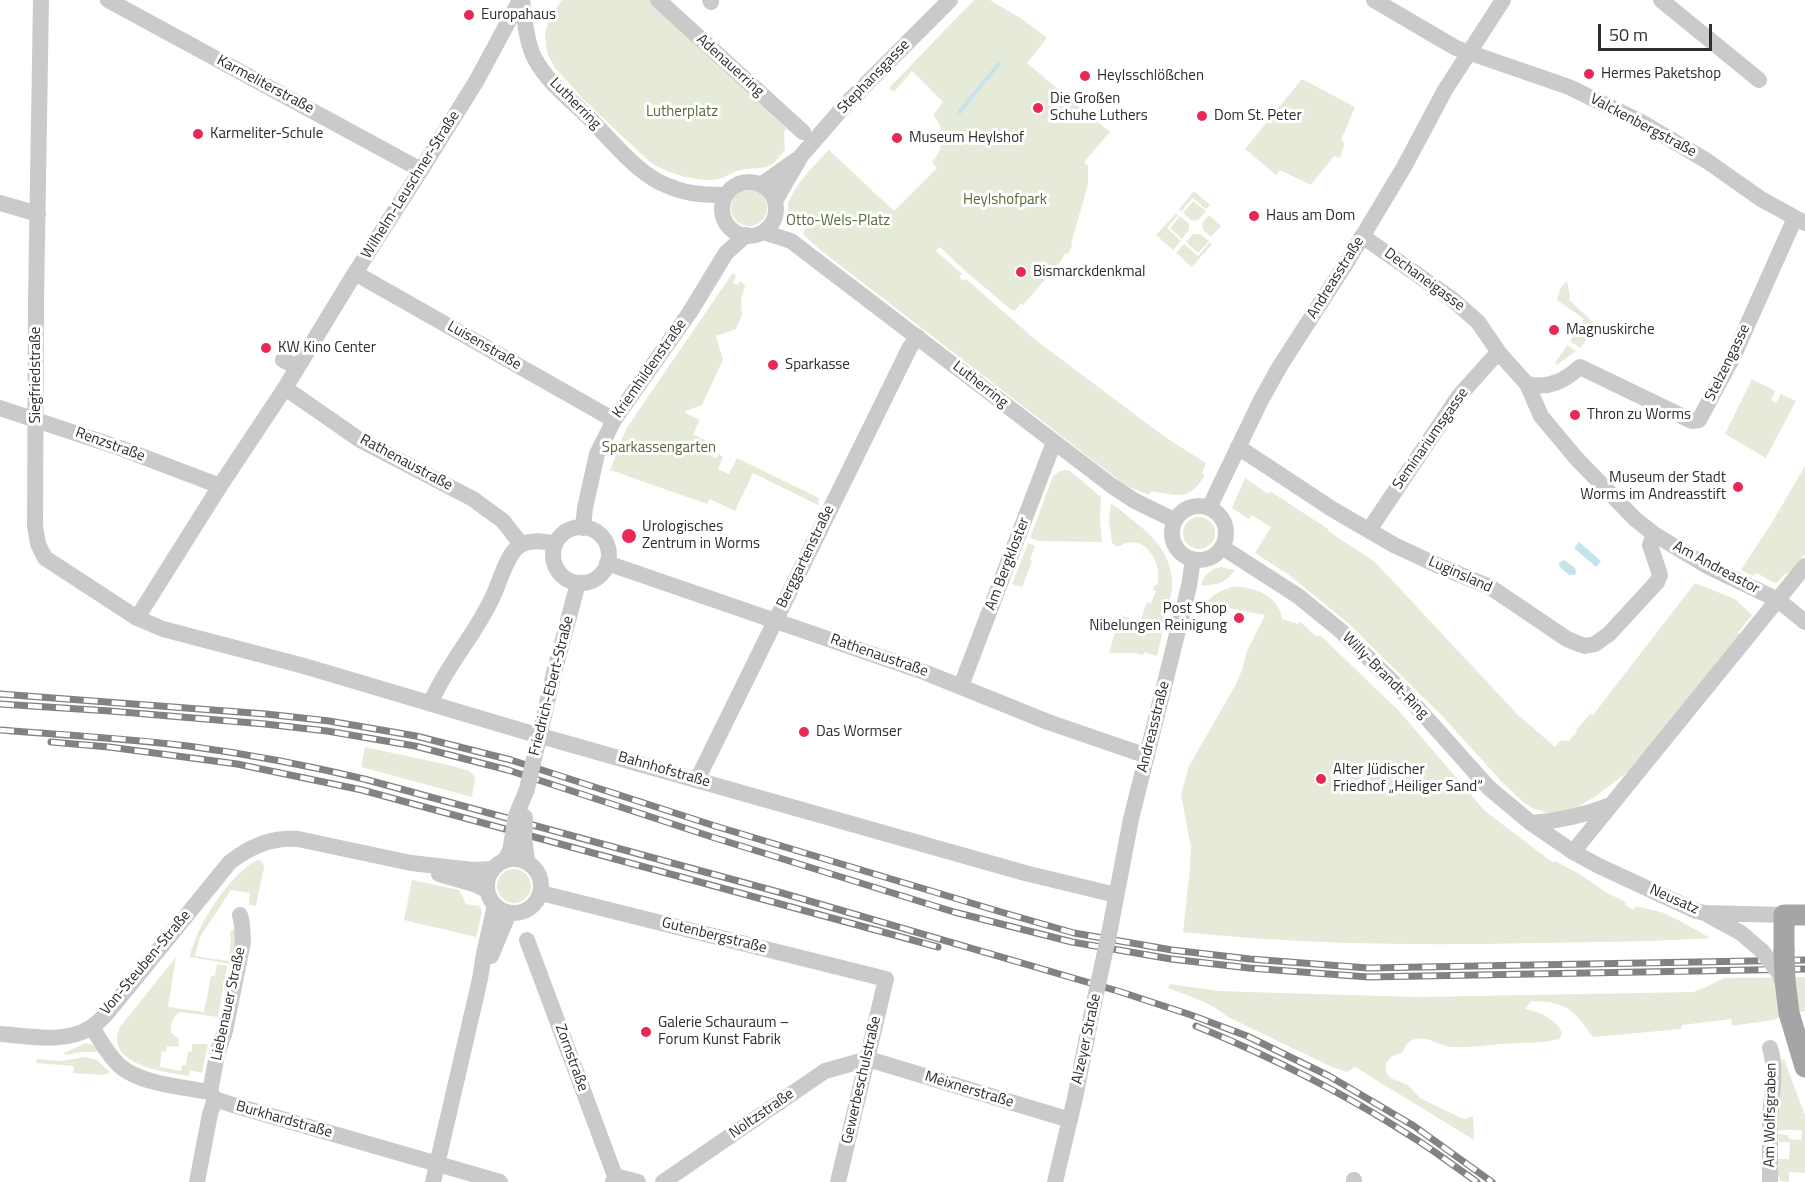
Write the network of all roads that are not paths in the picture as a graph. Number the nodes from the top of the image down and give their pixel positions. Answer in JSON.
{"nodes":[{"id":1,"x":41,"y":0,"type":"edge"},
{"id":2,"x":108,"y":0,"type":"edge"},
{"id":3,"x":521,"y":0,"type":"edge"},
{"id":4,"x":658,"y":0,"type":"edge"},
{"id":5,"x":950,"y":0,"type":"edge"},
{"id":6,"x":1374,"y":0,"type":"edge"},
{"id":7,"x":1503,"y":0,"type":"edge"},
{"id":8,"x":1668,"y":2,"type":"edge"},
{"id":9,"x":1468,"y":52,"type":"junction"},
{"id":10,"x":1759,"y":80,"type":"dead end"},
{"id":11,"x":803,"y":132,"type":"dead end"},
{"id":12,"x":801,"y":156,"type":"junction"},
{"id":13,"x":421,"y":170,"type":"junction"},
{"id":14,"x":761,"y":185,"type":"junction"},
{"id":15,"x":699,"y":195,"type":"junction"},
{"id":16,"x":726,"y":195,"type":"junction"},
{"id":17,"x":0,"y":204,"type":"edge"},
{"id":18,"x":775,"y":208,"type":"junction"},
{"id":19,"x":722,"y":212,"type":"junction"},
{"id":20,"x":38,"y":214,"type":"junction"},
{"id":21,"x":1800,"y":220,"type":"edge"},
{"id":22,"x":730,"y":228,"type":"junction"},
{"id":23,"x":763,"y":232,"type":"junction"},
{"id":24,"x":746,"y":235,"type":"junction"},
{"id":25,"x":1362,"y":236,"type":"junction"},
{"id":26,"x":791,"y":241,"type":"junction"},
{"id":27,"x":726,"y":253,"type":"junction"},
{"id":28,"x":354,"y":273,"type":"junction"},
{"id":29,"x":918,"y":337,"type":"junction"},
{"id":30,"x":1500,"y":354,"type":"junction"},
{"id":31,"x":1527,"y":384,"type":"junction"},
{"id":32,"x":285,"y":388,"type":"junction"},
{"id":33,"x":0,"y":408,"type":"edge"},
{"id":34,"x":36,"y":419,"type":"junction"},
{"id":35,"x":614,"y":420,"type":"junction"},
{"id":36,"x":1054,"y":442,"type":"junction"},
{"id":37,"x":1238,"y":447,"type":"junction"},
{"id":38,"x":220,"y":486,"type":"junction"},
{"id":39,"x":1209,"y":508,"type":"junction"},
{"id":40,"x":1174,"y":520,"type":"junction"},
{"id":41,"x":583,"y":528,"type":"junction"},
{"id":42,"x":1369,"y":530,"type":"junction"},
{"id":43,"x":1654,"y":534,"type":"junction"},
{"id":44,"x":521,"y":544,"type":"junction"},
{"id":45,"x":555,"y":544,"type":"junction"},
{"id":46,"x":1222,"y":547,"type":"junction"},
{"id":47,"x":1193,"y":560,"type":"junction"},
{"id":48,"x":607,"y":563,"type":"junction"},
{"id":49,"x":1805,"y":566,"type":"edge"},
{"id":50,"x":578,"y":583,"type":"junction"},
{"id":51,"x":1778,"y":600,"type":"junction"},
{"id":52,"x":137,"y":618,"type":"junction"},
{"id":53,"x":776,"y":620,"type":"junction"},
{"id":54,"x":1805,"y":622,"type":"edge"},
{"id":55,"x":214,"y":641,"type":"joint"},
{"id":56,"x":924,"y":672,"type":"junction"},
{"id":57,"x":961,"y":686,"type":"junction"},
{"id":58,"x":923,"y":690,"type":"dead end"},
{"id":59,"x":431,"y":702,"type":"junction"},
{"id":60,"x":1147,"y":756,"type":"junction"},
{"id":61,"x":697,"y":780,"type":"junction"},
{"id":62,"x":527,"y":789,"type":"junction"},
{"id":63,"x":1612,"y":805,"type":"junction"},
{"id":64,"x":1531,"y":824,"type":"junction"},
{"id":65,"x":1573,"y":852,"type":"junction"},
{"id":66,"x":527,"y":861,"type":"junction"},
{"id":67,"x":411,"y":863,"type":"junction"},
{"id":68,"x":500,"y":863,"type":"junction"},
{"id":69,"x":541,"y":893,"type":"junction"},
{"id":70,"x":1116,"y":896,"type":"junction"},
{"id":71,"x":497,"y":903,"type":"junction"},
{"id":72,"x":1705,"y":913,"type":"junction"},
{"id":73,"x":240,"y":915,"type":"dead end"},
{"id":74,"x":1794,"y":915,"type":"edge"},
{"id":75,"x":527,"y":940,"type":"dead end"},
{"id":76,"x":886,"y":979,"type":"joint"},
{"id":77,"x":1785,"y":981,"type":"junction"},
{"id":78,"x":92,"y":1027,"type":"junction"},
{"id":79,"x":0,"y":1034,"type":"edge"},
{"id":80,"x":1770,"y":1048,"type":"dead end"},
{"id":81,"x":868,"y":1059,"type":"junction"},
{"id":82,"x":1805,"y":1067,"type":"edge"},
{"id":83,"x":213,"y":1096,"type":"junction"},
{"id":84,"x":1070,"y":1120,"type":"junction"},
{"id":85,"x":436,"y":1164,"type":"junction"},
{"id":86,"x":614,"y":1179,"type":"edge"},
{"id":87,"x":197,"y":1182,"type":"edge"},
{"id":88,"x":433,"y":1182,"type":"edge"},
{"id":89,"x":500,"y":1182,"type":"edge"},
{"id":90,"x":638,"y":1182,"type":"edge"},
{"id":91,"x":663,"y":1182,"type":"edge"},
{"id":92,"x":838,"y":1182,"type":"edge"},
{"id":93,"x":1054,"y":1182,"type":"edge"},
{"id":94,"x":1770,"y":1182,"type":"edge"}],
"edges":[{"from":1,"to":20,"type":"street","name":"Siegfriedstraße"},
{"from":2,"to":13,"type":"street","name":"Karmeliterstraße"},
{"from":3,"to":13,"type":"street","name":"Wilhelm-Leuschner-Straße"},
{"from":3,"to":15,"type":"street","name":"Lutherring"},
{"from":4,"to":11,"type":"street","name":"Adenauerring"},
{"from":5,"to":12,"type":"street","name":"Stephansgasse"},
{"from":6,"to":9,"type":"street","name":"Valckenbergstraße"},
{"from":7,"to":9,"type":"street","name":"Andreasstraße"},
{"from":8,"to":10,"type":"street"},
{"from":9,"to":21,"type":"street","name":"Valckenbergstraße"},
{"from":9,"to":25,"type":"street","name":"Andreasstraße"},
{"from":12,"to":14,"type":"street","name":"Stephansgasse"},
{"from":12,"to":18,"type":"street","name":"Stephansgasse"},
{"from":13,"to":28,"type":"street","name":"Wilhelm-Leuschner-Straße"},
{"from":14,"to":16,"type":"street"},
{"from":14,"to":18,"type":"street"},
{"from":15,"to":16,"type":"street","name":"Lutherring"},
{"from":15,"to":19,"type":"street","name":"Lutherring"},
{"from":16,"to":19,"type":"street"},
{"from":17,"to":20,"type":"street"},
{"from":18,"to":23,"type":"street"},
{"from":18,"to":26,"type":"street","name":"Lutherring"},
{"from":19,"to":22,"type":"street"},
{"from":20,"to":34,"type":"street","name":"Siegfriedstraße"},
{"from":21,"to":31,"type":"street","name":"Stelzengasse"},
{"from":22,"to":24,"type":"street"},
{"from":22,"to":27,"type":"street","name":"Kriemhildenstraße"},
{"from":23,"to":24,"type":"street"},
{"from":23,"to":26,"type":"street","name":"Lutherring"},
{"from":24,"to":27,"type":"street","name":"Kriemhildenstraße"},
{"from":25,"to":30,"type":"street","name":"Dechaneigasse"},
{"from":25,"to":37,"type":"street","name":"Andreasstraße"},
{"from":26,"to":29,"type":"street","name":"Lutherring"},
{"from":27,"to":35,"type":"street","name":"Kriemhildenstraße"},
{"from":28,"to":32,"type":"street","name":"Wilhelm-Leuschner-Straße"},
{"from":28,"to":35,"type":"street","name":"Luisenstraße"},
{"from":29,"to":36,"type":"street","name":"Lutherring"},
{"from":29,"to":53,"type":"street","name":"Berggartenstraße"},
{"from":30,"to":31,"type":"street","name":"Dechaneigasse"},
{"from":30,"to":42,"type":"street","name":"Seminariumsgasse"},
{"from":31,"to":43,"type":"street","name":"Am Andreastor"},
{"from":32,"to":38,"type":"street","name":"Wilhelm-Leuschner-Straße"},
{"from":32,"to":44,"type":"street","name":"Rathenaustraße"},
{"from":33,"to":34,"type":"street","name":"Renzstraße"},
{"from":34,"to":38,"type":"street","name":"Renzstraße"},
{"from":34,"to":52,"type":"street","name":"Siegfriedstraße"},
{"from":35,"to":41,"type":"street","name":"Kriemhildenstraße"},
{"from":36,"to":40,"type":"street","name":"Lutherring"},
{"from":36,"to":57,"type":"street","name":"Am Bergkloster"},
{"from":37,"to":39,"type":"street","name":"Andreasstraße"},
{"from":37,"to":42,"type":"street","name":"Luginsland"},
{"from":38,"to":52,"type":"street","name":"Wilhelm-Leuschner-Straße"},
{"from":39,"to":40,"type":"street"},
{"from":39,"to":46,"type":"street"},
{"from":40,"to":47,"type":"street"},
{"from":41,"to":45,"type":"street"},
{"from":41,"to":48,"type":"street"},
{"from":42,"to":43,"type":"street","name":"Luginsland"},
{"from":43,"to":51,"type":"street","name":"Am Andreastor"},
{"from":44,"to":45,"type":"street"},
{"from":44,"to":59,"type":"street"},
{"from":45,"to":50,"type":"street"},
{"from":46,"to":47,"type":"street"},
{"from":46,"to":64,"type":"street","name":"Willy-Brandt-Ring"},
{"from":47,"to":60,"type":"street","name":"Andreasstraße"},
{"from":48,"to":50,"type":"street"},
{"from":48,"to":53,"type":"street","name":"Rathenaustraße"},
{"from":49,"to":51,"type":"street"},
{"from":50,"to":62,"type":"street","name":"Friedrich-Ebert-Straße","bridge":true},
{"from":51,"to":54,"type":"street","name":"Am Andreastor"},
{"from":51,"to":63,"type":"street"},
{"from":52,"to":55,"type":"street","name":"Siegfriedstraße"},
{"from":53,"to":56,"type":"street","name":"Rathenaustraße"},
{"from":53,"to":61,"type":"street","name":"Berggartenstraße"},
{"from":55,"to":59,"type":"street","name":"Bahnhofstraße"},
{"from":56,"to":57,"type":"street","name":"Rathenaustraße"},
{"from":56,"to":58,"type":"street"},
{"from":57,"to":60,"type":"street","name":"Rathenaustraße"},
{"from":59,"to":61,"type":"street","name":"Bahnhofstraße"},
{"from":60,"to":70,"type":"street","name":"Andreasstraße"},
{"from":61,"to":70,"type":"street","name":"Bahnhofstraße"},
{"from":62,"to":66,"type":"street","name":"Friedrich-Ebert-Straße","bridge":true},
{"from":62,"to":68,"type":"street","name":"Friedrich-Ebert-Straße","bridge":true},
{"from":63,"to":64,"type":"street"},
{"from":63,"to":65,"type":"street"},
{"from":64,"to":65,"type":"street","name":"Willy-Brandt-Ring"},
{"from":65,"to":72,"type":"street","name":"Neusatz"},
{"from":66,"to":68,"type":"street"},
{"from":66,"to":69,"type":"street"},
{"from":67,"to":68,"type":"street"},
{"from":67,"to":71,"type":"street"},
{"from":67,"to":78,"type":"street","name":"Von-Steuben-Straße"},
{"from":68,"to":71,"type":"street"},
{"from":69,"to":71,"type":"street"},
{"from":69,"to":76,"type":"street","name":"Gutenbergstraße"},
{"from":70,"to":84,"type":"street","name":"Alzeyer Straße","bridge":true},
{"from":71,"to":85,"type":"street"},
{"from":72,"to":74,"type":"street","name":"Neusatz"},
{"from":72,"to":77,"type":"street","bridge":true},
{"from":73,"to":83,"type":"street","name":"Liebenauer Straße"},
{"from":74,"to":77,"type":"main road","bridge":true},
{"from":75,"to":86,"type":"street","name":"Zornstraße"},
{"from":76,"to":81,"type":"street","name":"Gewerbeschulstraße"},
{"from":77,"to":82,"type":"main road"},
{"from":78,"to":79,"type":"street","name":"Von-Steuben-Straße"},
{"from":78,"to":83,"type":"street","name":"Burkhardstraße"},
{"from":80,"to":94,"type":"street","name":"Am Wolfsgraben"},
{"from":81,"to":84,"type":"street","name":"Meixnerstraße"},
{"from":81,"to":91,"type":"street","name":"Noltzstraße"},
{"from":81,"to":92,"type":"street","name":"Gewerbeschulstraße"},
{"from":83,"to":85,"type":"street","name":"Burkhardstraße"},
{"from":83,"to":87,"type":"street","name":"Liebenauer Straße"},
{"from":84,"to":93,"type":"street","name":"Alzeyer Straße"},
{"from":85,"to":88,"type":"street"},
{"from":85,"to":89,"type":"street","name":"Burkhardstraße"},
{"from":86,"to":90,"type":"street"}]}
